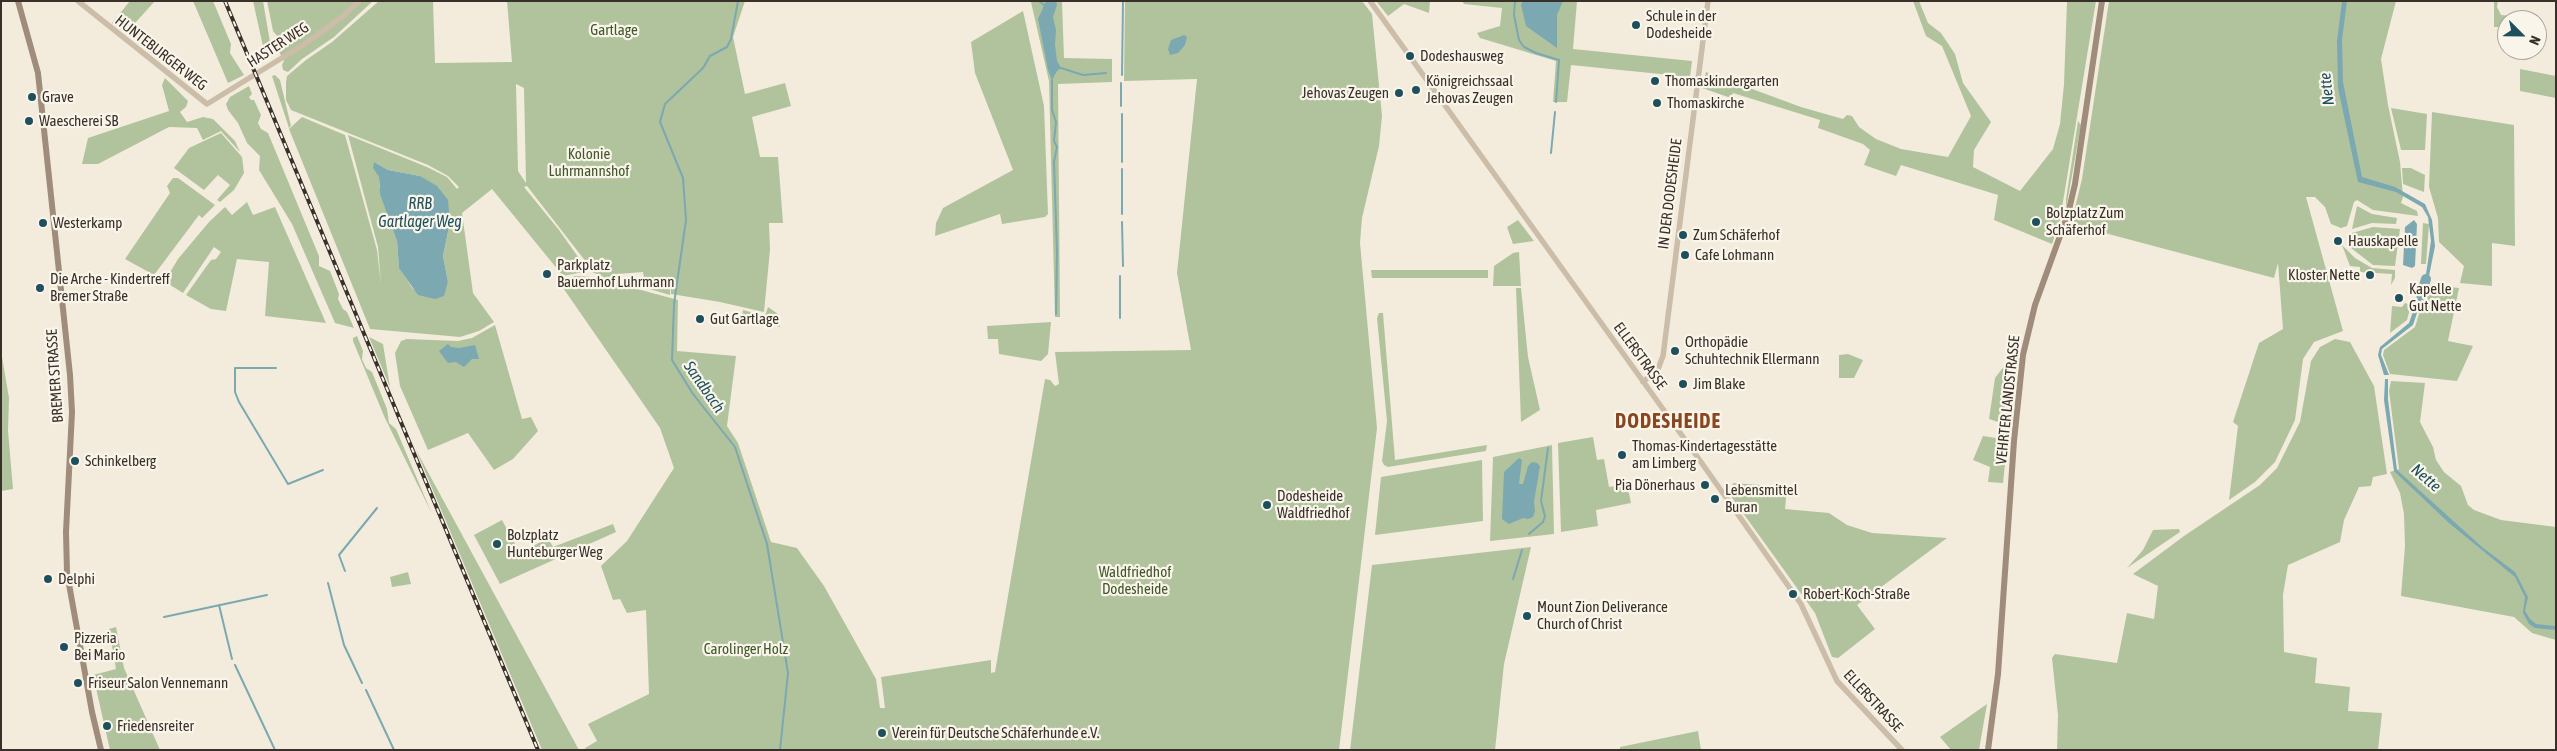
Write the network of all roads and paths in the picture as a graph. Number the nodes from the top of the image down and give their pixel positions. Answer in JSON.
{"nodes":[{"id":1,"x":18,"y":1,"type":"edge"},
{"id":2,"x":78,"y":1,"type":"edge"},
{"id":3,"x":359,"y":1,"type":"edge"},
{"id":4,"x":1370,"y":1,"type":"edge"},
{"id":5,"x":1708,"y":1,"type":"edge"},
{"id":6,"x":2102,"y":1,"type":"edge"},
{"id":7,"x":206,"y":104,"type":"joint"},
{"id":8,"x":1643,"y":382,"type":"junction"},
{"id":9,"x":101,"y":750,"type":"edge"},
{"id":10,"x":1902,"y":750,"type":"edge"},
{"id":11,"x":1988,"y":750,"type":"edge"}],
"edges":[{"from":1,"to":9,"type":"main road","name":"BREMER STRASSE"},
{"from":2,"to":7,"type":"street","name":"HUNTEBURGER WEG"},
{"from":3,"to":7,"type":"street","name":"HASTER WEG"},
{"from":4,"to":8,"type":"street","name":"ELLERSTRASSE"},
{"from":5,"to":8,"type":"street","name":"IN DER DODESHEIDE"},
{"from":6,"to":11,"type":"main road","name":"VEHRTER LANDSTRASSE"},
{"from":8,"to":10,"type":"street","name":"ELLERSTRASSE"}]}
